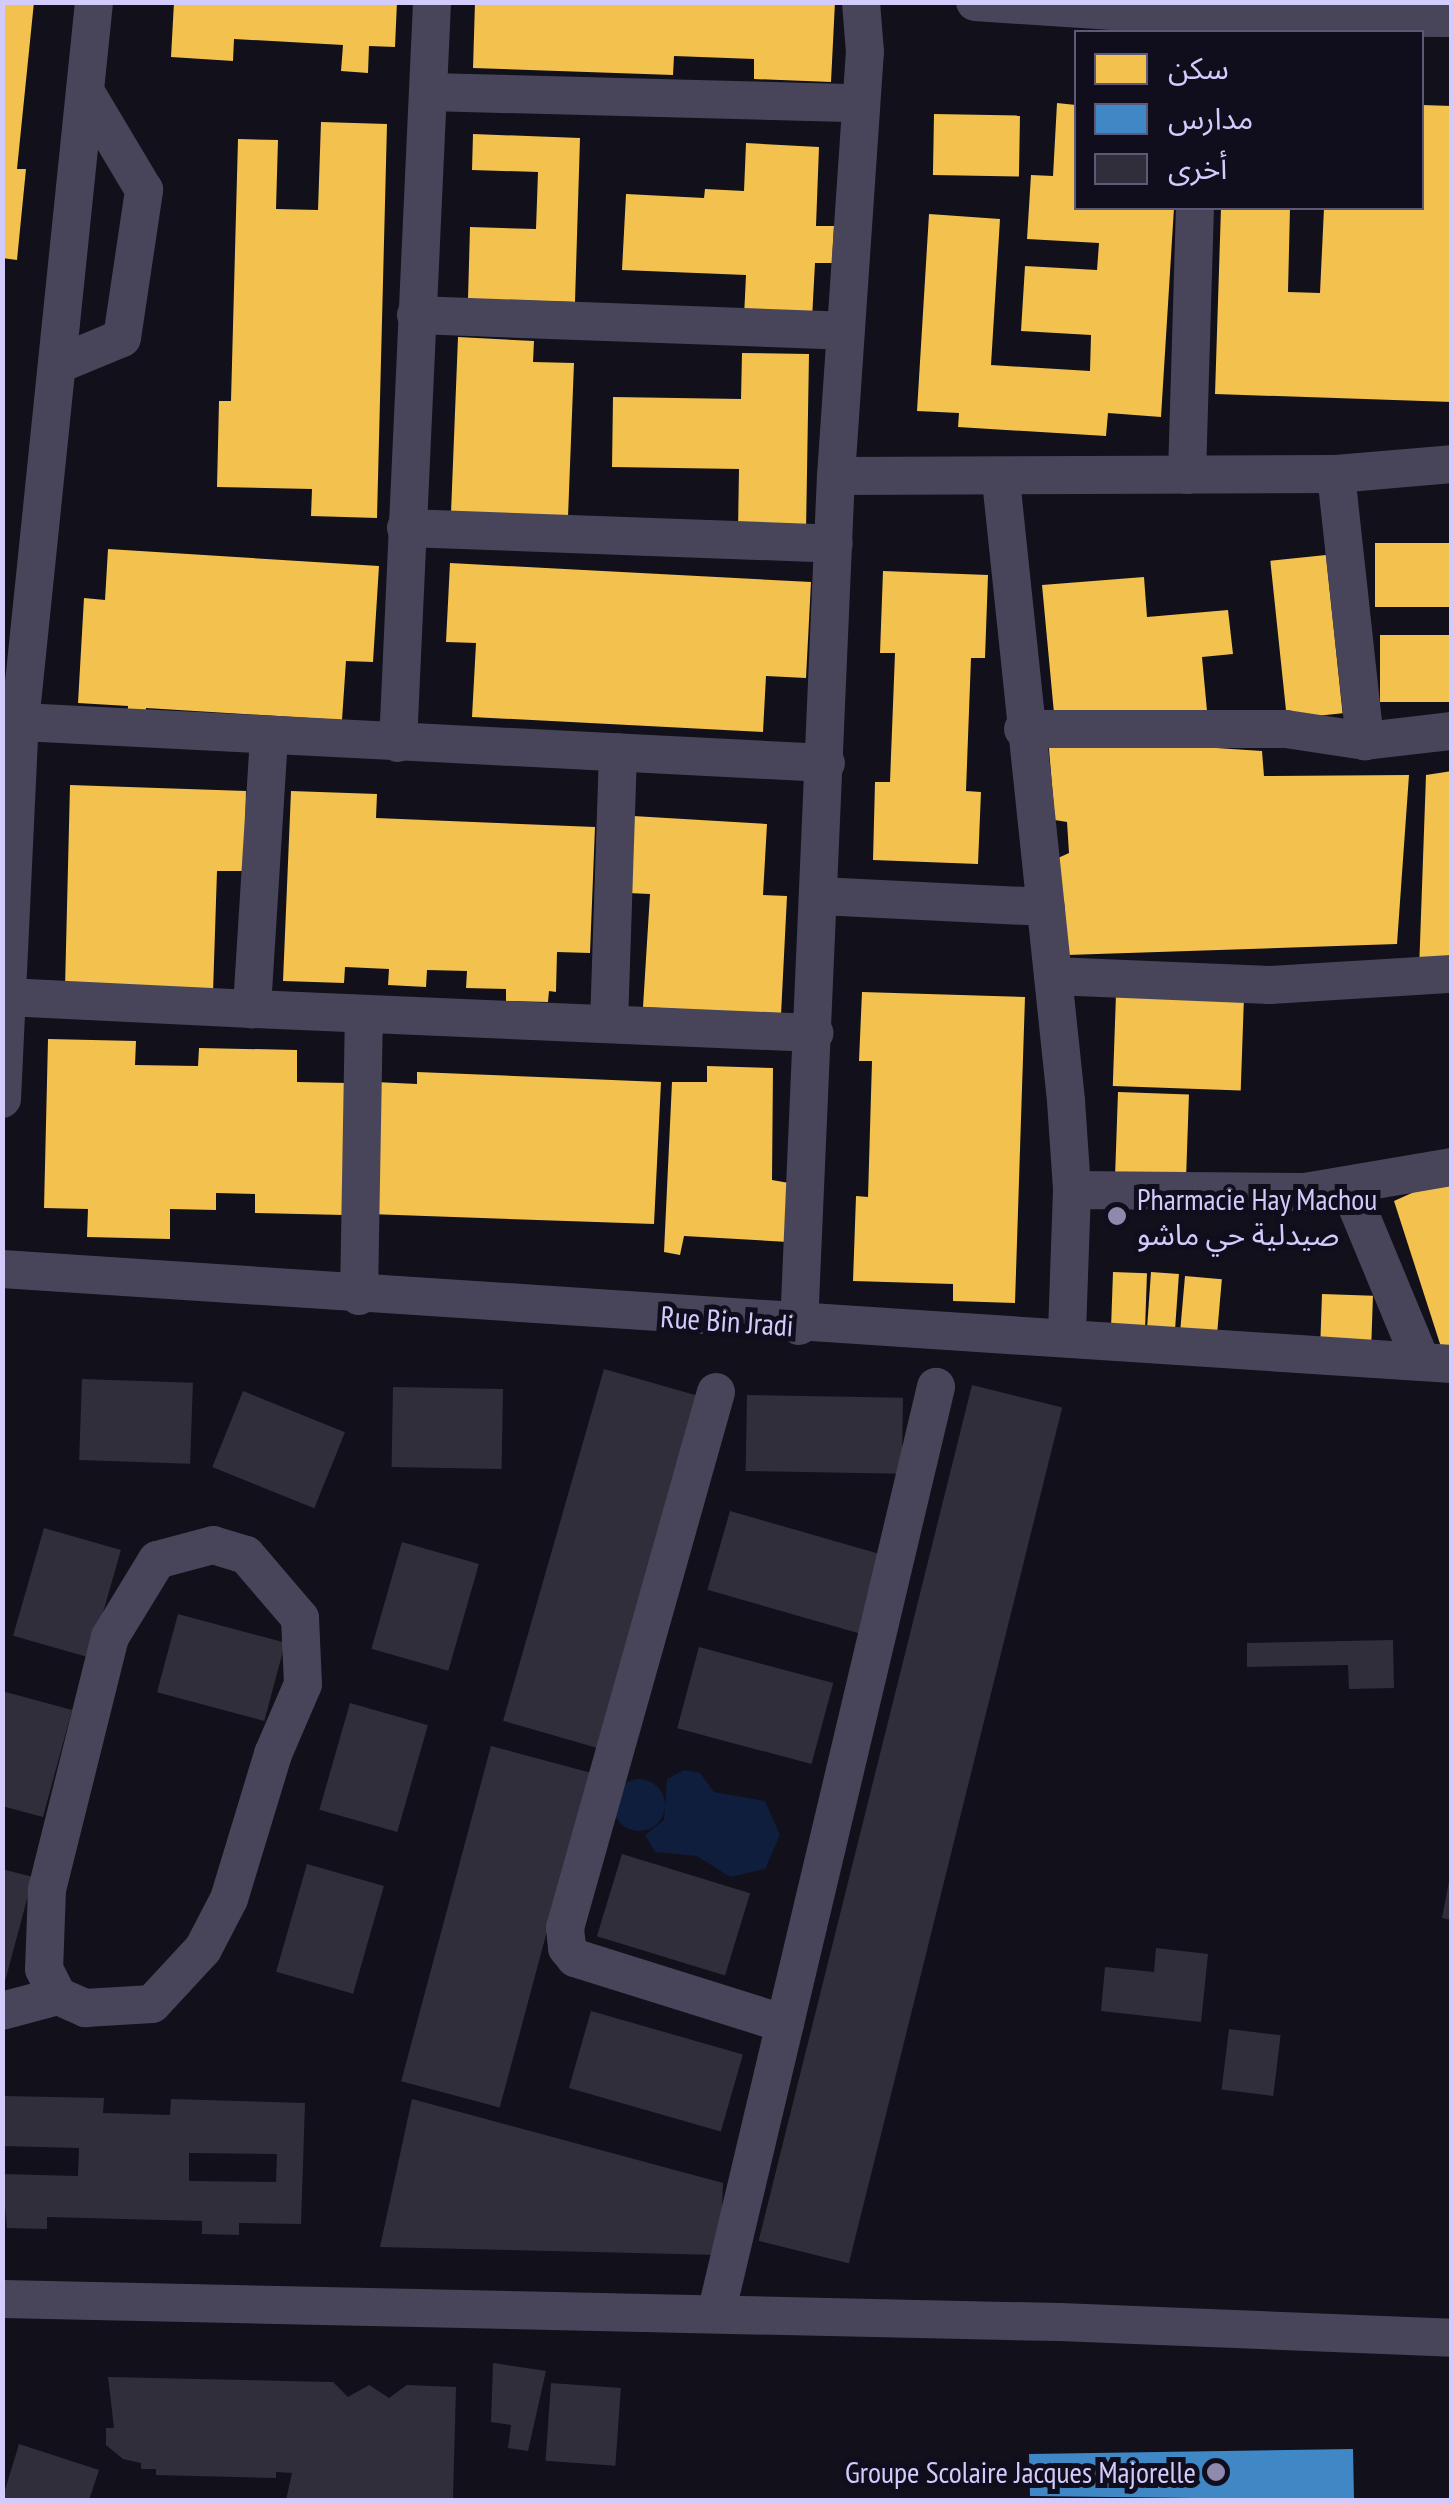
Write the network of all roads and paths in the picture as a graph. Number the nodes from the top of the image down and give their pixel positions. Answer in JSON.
{"nodes":[{"id":1,"x":94,"y":2,"type":"edge"},
{"id":2,"x":432,"y":2,"type":"edge"},
{"id":3,"x":861,"y":2,"type":"edge"},
{"id":4,"x":974,"y":2,"type":"edge"},
{"id":5,"x":1201,"y":18,"type":"edge"},
{"id":6,"x":1452,"y":18,"type":"edge"},
{"id":7,"x":84,"y":91,"type":"junction"},
{"id":8,"x":430,"y":92,"type":"junction"},
{"id":9,"x":857,"y":103,"type":"junction"},
{"id":10,"x":1195,"y":210,"type":"edge"},
{"id":11,"x":416,"y":315,"type":"junction"},
{"id":12,"x":844,"y":331,"type":"junction"},
{"id":13,"x":57,"y":365,"type":"junction"},
{"id":14,"x":1452,"y":464,"type":"edge"},
{"id":15,"x":1336,"y":474,"type":"junction"},
{"id":16,"x":1187,"y":475,"type":"junction"},
{"id":17,"x":836,"y":476,"type":"junction"},
{"id":18,"x":1001,"y":480,"type":"junction"},
{"id":19,"x":406,"y":528,"type":"junction"},
{"id":20,"x":834,"y":544,"type":"junction"},
{"id":21,"x":12,"y":722,"type":"edge"},
{"id":22,"x":1023,"y":728,"type":"junction"},
{"id":23,"x":1452,"y":731,"type":"edge"},
{"id":24,"x":269,"y":737,"type":"junction"},
{"id":25,"x":1365,"y":741,"type":"junction"},
{"id":26,"x":398,"y":744,"type":"junction"},
{"id":27,"x":618,"y":752,"type":"junction"},
{"id":28,"x":826,"y":763,"type":"junction"},
{"id":29,"x":820,"y":896,"type":"junction"},
{"id":30,"x":1046,"y":907,"type":"junction"},
{"id":31,"x":1452,"y":974,"type":"edge"},
{"id":32,"x":1054,"y":976,"type":"junction"},
{"id":33,"x":6,"y":996,"type":"junction"},
{"id":34,"x":252,"y":1009,"type":"junction"},
{"id":35,"x":364,"y":1016,"type":"junction"},
{"id":36,"x":609,"y":1024,"type":"junction"},
{"id":37,"x":814,"y":1033,"type":"junction"},
{"id":38,"x":2,"y":1099,"type":"edge"},
{"id":39,"x":1452,"y":1166,"type":"edge"},
{"id":40,"x":1348,"y":1185,"type":"junction"},
{"id":41,"x":1072,"y":1190,"type":"junction"},
{"id":42,"x":2,"y":1270,"type":"edge"},
{"id":43,"x":358,"y":1296,"type":"junction"},
{"id":44,"x":799,"y":1326,"type":"junction"},
{"id":45,"x":1068,"y":1335,"type":"junction"},
{"id":46,"x":1436,"y":1363,"type":"edge"},
{"id":47,"x":936,"y":1386,"type":"dead end"},
{"id":48,"x":716,"y":1392,"type":"dead end"},
{"id":49,"x":58,"y":1996,"type":"junction"},
{"id":50,"x":2,"y":2010,"type":"edge"},
{"id":51,"x":785,"y":2024,"type":"junction"},
{"id":52,"x":2,"y":2299,"type":"edge"},
{"id":53,"x":716,"y":2314,"type":"junction"},
{"id":54,"x":1452,"y":2338,"type":"edge"}],
"edges":[{"from":1,"to":7,"type":"street"},
{"from":2,"to":8,"type":"street"},
{"from":3,"to":9,"type":"street"},
{"from":4,"to":5,"type":"street"},
{"from":5,"to":6,"type":"street"},
{"from":7,"to":13,"type":"street"},
{"from":7,"to":13,"type":"street"},
{"from":8,"to":9,"type":"street"},
{"from":8,"to":11,"type":"street"},
{"from":9,"to":12,"type":"street"},
{"from":10,"to":16,"type":"street"},
{"from":11,"to":12,"type":"street"},
{"from":11,"to":19,"type":"street"},
{"from":12,"to":17,"type":"street"},
{"from":13,"to":21,"type":"street"},
{"from":14,"to":15,"type":"street"},
{"from":15,"to":16,"type":"street"},
{"from":15,"to":25,"type":"street"},
{"from":16,"to":18,"type":"street"},
{"from":17,"to":18,"type":"street"},
{"from":17,"to":20,"type":"street"},
{"from":18,"to":22,"type":"street"},
{"from":19,"to":20,"type":"street"},
{"from":19,"to":26,"type":"street"},
{"from":20,"to":28,"type":"street"},
{"from":21,"to":24,"type":"street"},
{"from":21,"to":33,"type":"street"},
{"from":22,"to":25,"type":"street"},
{"from":22,"to":30,"type":"street"},
{"from":23,"to":25,"type":"street"},
{"from":24,"to":26,"type":"street"},
{"from":24,"to":34,"type":"street"},
{"from":26,"to":27,"type":"street"},
{"from":27,"to":28,"type":"street"},
{"from":27,"to":36,"type":"street"},
{"from":28,"to":29,"type":"street"},
{"from":29,"to":30,"type":"street"},
{"from":29,"to":37,"type":"street"},
{"from":30,"to":32,"type":"street"},
{"from":31,"to":32,"type":"street"},
{"from":32,"to":41,"type":"street"},
{"from":33,"to":34,"type":"street"},
{"from":33,"to":38,"type":"street"},
{"from":34,"to":35,"type":"street"},
{"from":35,"to":36,"type":"street"},
{"from":35,"to":43,"type":"street"},
{"from":36,"to":37,"type":"street"},
{"from":37,"to":44,"type":"street"},
{"from":39,"to":40,"type":"street"},
{"from":40,"to":41,"type":"street"},
{"from":40,"to":46,"type":"street"},
{"from":41,"to":45,"type":"street"},
{"from":42,"to":43,"type":"street","name":"Rue Bin Jradi"},
{"from":43,"to":44,"type":"street","name":"Rue Bin Jradi"},
{"from":44,"to":45,"type":"street","name":"Rue Bin Jradi"},
{"from":45,"to":46,"type":"street","name":"Rue Bin Jradi"},
{"from":47,"to":51,"type":"street"},
{"from":48,"to":51,"type":"street"},
{"from":49,"to":49,"type":"street"},
{"from":49,"to":50,"type":"street"},
{"from":51,"to":53,"type":"street"},
{"from":52,"to":53,"type":"street"},
{"from":53,"to":54,"type":"street"}]}
